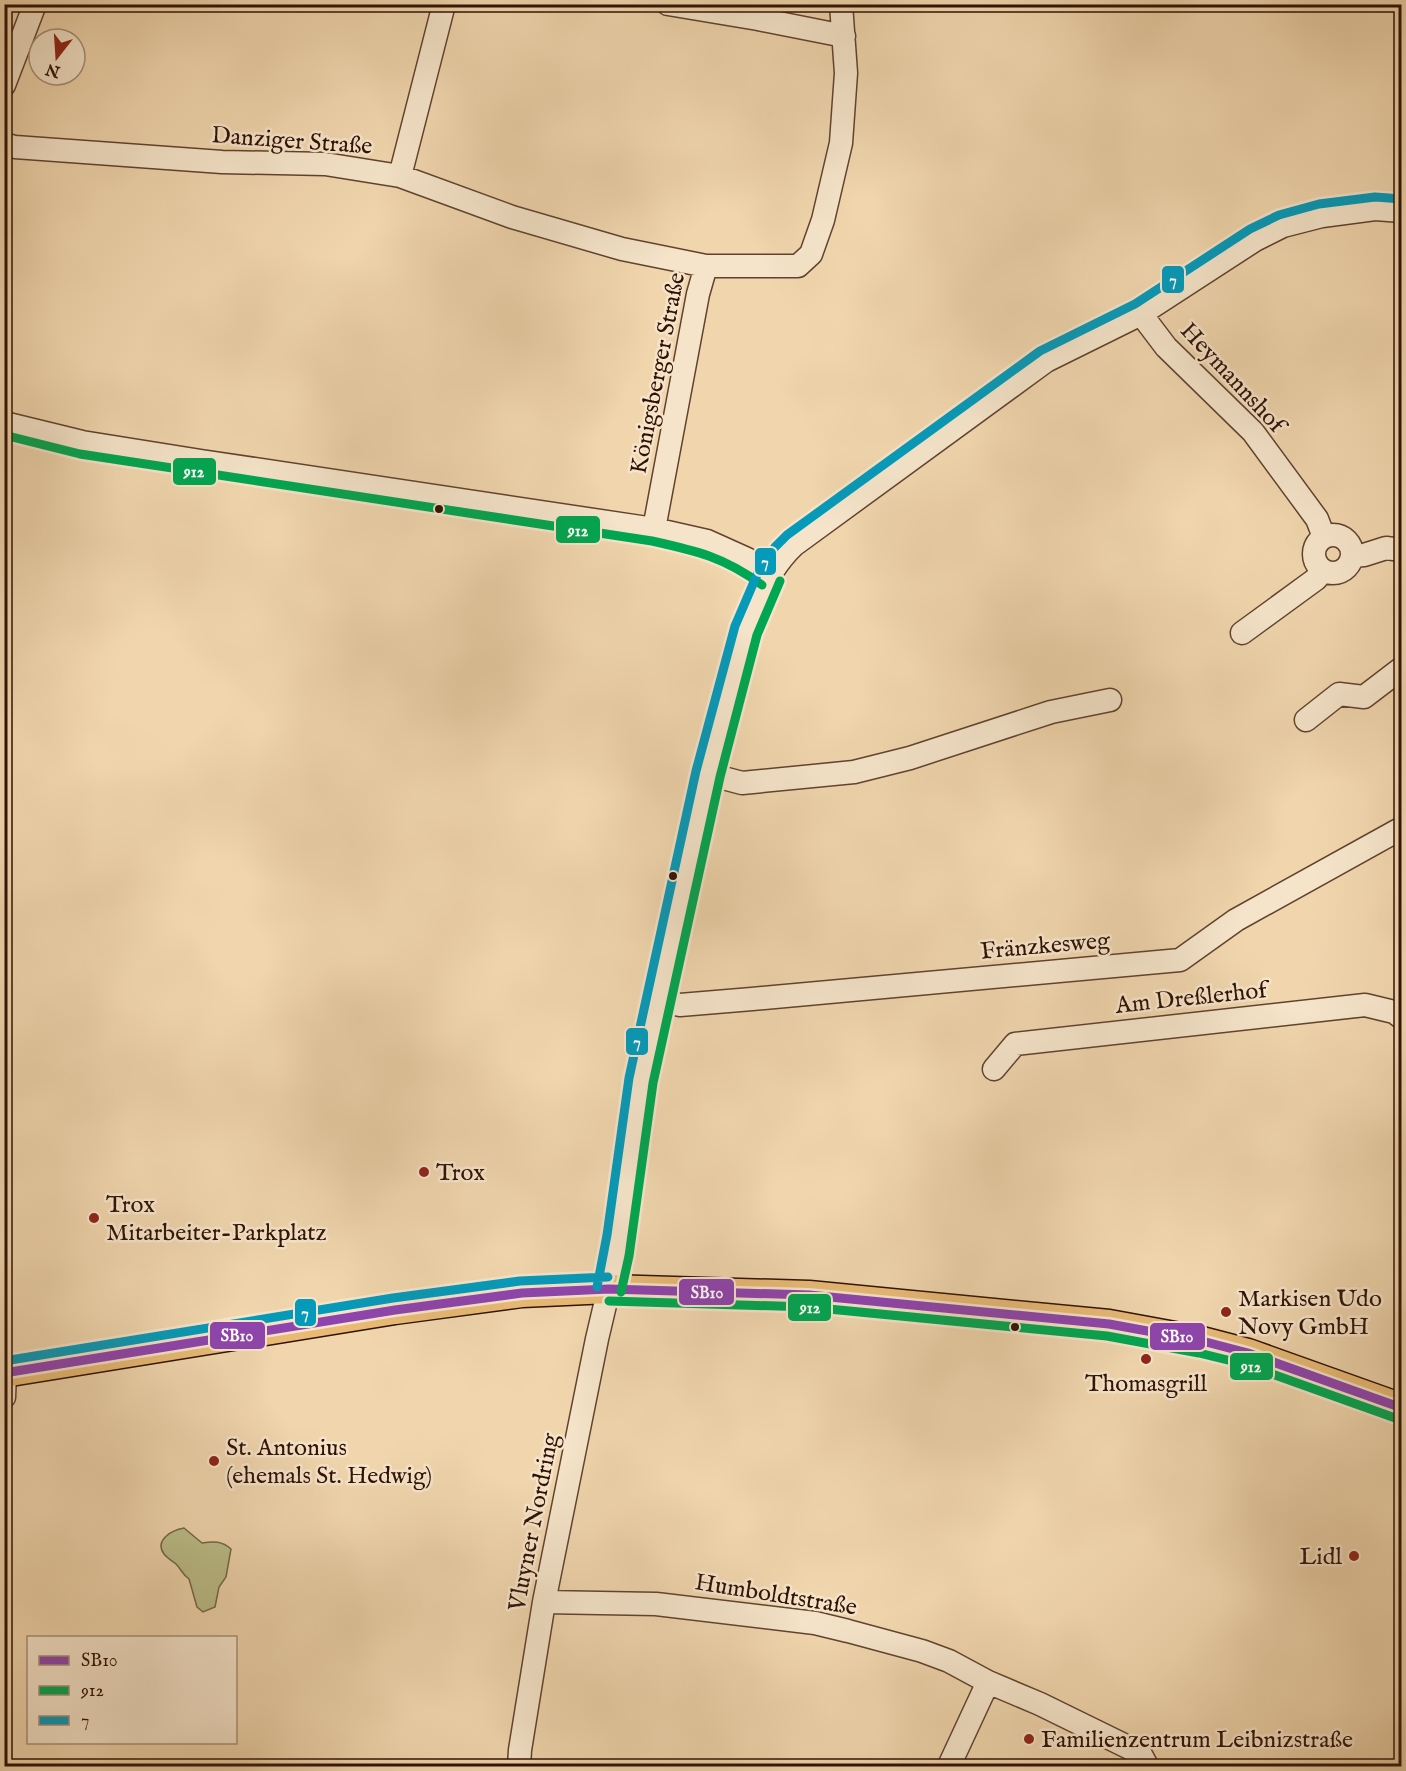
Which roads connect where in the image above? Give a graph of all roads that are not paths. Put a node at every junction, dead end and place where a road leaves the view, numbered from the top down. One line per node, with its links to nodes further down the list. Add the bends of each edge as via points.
1 (35, 4): 6 (street)
2 (444, 4): 8 (street)
3 (668, 4): 5 (street)
4 (841, 4): 5 (street, Königsberger Straße)
5 (844, 36): 10 (street, Königsberger Straße, via 846,73 841,144 811,254 798,266)
6 (4, 85)
7 (4, 144): 8 (street, Danziger Straße, via 222,162 325,164)
8 (400, 176): 10 (street, Danziger Straße, via 523,220 622,249)
9 (1401, 211): 11 (street, Vluyner Nordring, via 1375,209 1283,226)
10 (706, 266): 13 (street, Königsberger Straße)
11 (1142, 314): 14 (street, Heymannshof, via 1166,347 1252,432 1317,519); 18 (street, Vluyner Nordring, via 1046,362 794,545)
12 (4, 423): 13 (street, via 82,442)
13 (654, 529): 18 (street, via 707,541 747,559)
14 (1324, 537): 16 (street, via 1344,538); 17 (street, via 1317,542 1313,558)
15 (1401, 550): 16 (street, via 1386,548)
16 (1353, 556): 17 (street, via 1345,570)
17 (1323, 571): 19 (street)
18 (769, 576): 23 (street, Vluyner Nordring, via 746,631)
19 (1242, 633)
20 (1401, 668): 22 (street, via 1364,697 1339,694)
21 (1110, 700): 23 (street, via 1051,712 854,772 742,783)
22 (1306, 720)
23 (708, 774): 25 (street, Vluyner Nordring)
24 (1401, 828): 25 (street, Fränzkesweg, via 1236,920 1180,960 680,1005)
25 (658, 1001): 28 (street, Vluyner Nordring, via 636,1107)
26 (1401, 1018): 27 (street, Am Dreßlerhof, via 1394,1012 1365,1005 1015,1044)
27 (994, 1069)
28 (609, 1289): 29 (main road, via 522,1293 406,1308); 30 (main road, via 809,1295 1109,1324 1248,1353); 31 (street, Vluyner Nordring)
29 (5, 1381)
30 (1401, 1408)
31 (544, 1602): 32 (street, Humboldtstraße, via 657,1604 815,1623 922,1651); 33 (street, Vluyner Nordring)
32 (988, 1682): 34 (street); 35 (street, Humboldtstraße, via 1140,1753)
33 (519, 1767)
34 (949, 1767)
35 (1147, 1767)

